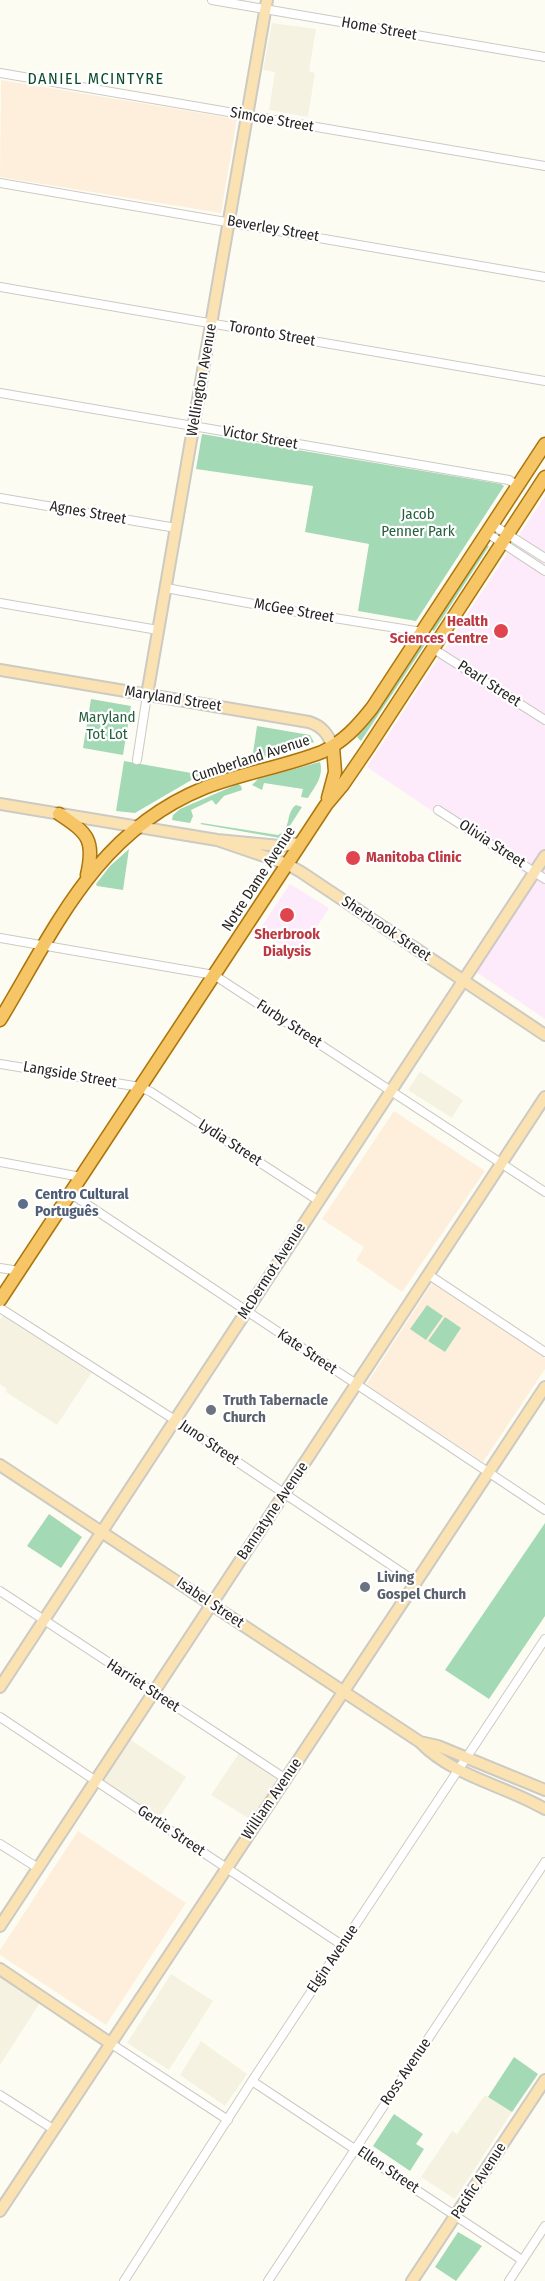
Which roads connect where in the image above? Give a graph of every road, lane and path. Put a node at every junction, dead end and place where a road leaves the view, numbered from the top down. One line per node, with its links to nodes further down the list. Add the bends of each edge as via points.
1 (212, 0): 2 (street, Home Street)
2 (267, 5): 3 (street, Home Street); 5 (street, Wellington Avenue)
3 (545, 57)
4 (0, 73): 5 (street, Simcoe Street)
5 (248, 116): 6 (street, Simcoe Street); 8 (street, Wellington Avenue)
6 (545, 166)
7 (0, 183): 8 (street, Beverley Street)
8 (230, 222): 9 (street, Beverley Street); 11 (street, Wellington Avenue)
9 (545, 277)
10 (0, 287): 11 (street, Toronto Street)
11 (212, 324): 12 (street, Toronto Street); 14 (street, Wellington Avenue)
12 (545, 381)
13 (0, 393): 14 (street, Victor Street)
14 (194, 426): 17 (street, Victor Street, via 509,480); 19 (street, Wellington Avenue)
15 (545, 444): 17 (main road)
16 (545, 477): 21 (main road, Notre Dame Avenue)
17 (519, 486): 20 (main road)
18 (0, 498): 19 (street, Agnes Street)
19 (176, 528): 24 (street, Wellington Avenue)
20 (490, 529): 21 (street); 27 (main road)
21 (504, 538): 22 (street); 23 (street); 28 (main road, Notre Dame Avenue)
22 (545, 558)
23 (545, 571)
24 (166, 588): 26 (street, Wellington Avenue); 27 (street, McGee Street)
25 (0, 603): 26 (street)
26 (158, 630): 30 (street, Wellington Avenue)
27 (422, 632): 32 (main road, via 365,718)
28 (432, 648): 31 (street, Pearl Street); 35 (main road, Notre Dame Avenue)
29 (0, 670): 30 (street, Maryland Street)
30 (147, 695): 32 (street, Maryland Street, via 309,722 321,727); 33 (street, Wellington Avenue)
31 (545, 720)
32 (333, 747): 35 (main road, via 335,772); 38 (main road, Cumberland Avenue, via 204,788)
33 (137, 760)
34 (0, 804): 37 (street, Sherbrook Street)
35 (326, 805): 40 (main road, Notre Dame Avenue)
36 (438, 810): 43 (street, Olivia Street)
37 (59, 814): 38 (street, Sherbrook Street); 44 (main road, via 79,827 90,843)
38 (138, 827): 39 (street, Sherbrook Street); 44 (main road, Cumberland Avenue)
39 (217, 840): 40 (street, Sherbrook Street, via 279,846); 42 (street, Sherbrook Street)
40 (301, 843): 42 (main road, Notre Dame Avenue)
41 (545, 856): 43 (street, McDermot Avenue)
42 (288, 864): 48 (main road, Notre Dame Avenue); 49 (street, Sherbrook Street)
43 (534, 872): 45 (street, Olivia Street); 49 (street, McDermot Avenue)
44 (86, 879): 47 (main road, Cumberland Avenue)
45 (545, 879)
46 (0, 938): 47 (street, Furby Street)
47 (45, 944): 48 (street, Furby Street); 50 (main road, Cumberland Avenue)
48 (214, 975): 53 (main road, Notre Dame Avenue); 54 (street, Furby Street)
49 (464, 982): 51 (street, Sherbrook Street); 54 (street, McDermot Avenue)
50 (2, 1014)
51 (545, 1035)
52 (0, 1064): 53 (street, Langside Street)
53 (140, 1087): 58 (main road, Notre Dame Avenue); 61 (street, Lydia Street)
54 (391, 1091): 57 (street, Furby Street); 61 (street, McDermot Avenue)
55 (545, 1097): 57 (street, Bannatyne Avenue)
56 (0, 1162): 58 (street)
57 (502, 1163): 59 (street, Furby Street); 64 (street, Bannatyne Avenue)
58 (81, 1177): 60 (main road, Notre Dame Avenue)
59 (545, 1192)
60 (70, 1193): 63 (main road, Notre Dame Avenue); 67 (street, Kate Street)
61 (319, 1201): 67 (street, McDermot Avenue)
62 (0, 1268): 63 (street)
63 (19, 1271): 65 (main road, Notre Dame Avenue)
64 (429, 1275): 68 (street); 69 (street, Bannatyne Avenue)
65 (0, 1300)
66 (0, 1308): 71 (street, Juno Street)
67 (246, 1311): 69 (street, Kate Street); 71 (street, McDermot Avenue)
68 (545, 1352)
69 (356, 1385): 73 (street, Kate Street); 74 (street, Bannatyne Avenue)
70 (545, 1387): 73 (street, William Avenue)
71 (175, 1420): 74 (street, Juno Street); 76 (street, McDermot Avenue)
72 (0, 1465): 76 (street, Isabel Street)
73 (488, 1472): 75 (street, Kate Street); 77 (street, William Avenue)
74 (284, 1493): 77 (street, Juno Street); 79 (street, Bannatyne Avenue)
75 (545, 1510)
76 (102, 1532): 79 (street, Isabel Street); 80 (street, McDermot Avenue)
77 (416, 1582): 83 (street, William Avenue)
78 (0, 1591): 80 (street, Harriet Street)
79 (211, 1604): 83 (street, Isabel Street); 84 (street, Bannatyne Avenue)
80 (44, 1620): 82 (street, McDermot Avenue); 84 (street, Harriet Street)
81 (545, 1639): 87 (street, Elgin Avenue)
82 (0, 1687)
83 (342, 1692): 86 (street, Isabel Street); 89 (street, William Avenue)
84 (153, 1693): 89 (street, Harriet Street); 90 (street, Bannatyne Avenue)
85 (0, 1717): 90 (street, Gertie Street)
86 (420, 1742): 87 (street, Isabel Street); 88 (street, Isabel Street, via 432,1755)
87 (468, 1758): 88 (street, Elgin Avenue); 91 (street, Isabel Street)
88 (458, 1771): 92 (street, Isabel Street); 98 (street, Elgin Avenue)
89 (286, 1779): 95 (street, William Avenue)
90 (97, 1781): 95 (street, Gertie Street); 96 (street, Bannatyne Avenue)
91 (545, 1790)
92 (545, 1809)
93 (0, 1844): 96 (street)
94 (545, 1863): 106 (street, Ross Avenue)
95 (226, 1867): 98 (street, Gertie Street); 100 (street, William Avenue)
96 (38, 1868): 97 (street, Bannatyne Avenue)
97 (0, 1926)
98 (342, 1945): 102 (street, Elgin Avenue)
99 (0, 1970): 100 (street)
100 (110, 2043): 104 (street); 105 (street, William Avenue)
101 (545, 2080): 108 (street, Pacific Avenue)
102 (252, 2081): 104 (street, Elgin Avenue); 106 (street, Ellen Street)
103 (0, 2095): 105 (street)
104 (228, 2120): 111 (street, Elgin Avenue)
105 (53, 2129): 107 (street, William Avenue)
106 (355, 2149): 108 (street, Ellen Street); 112 (street, Ross Avenue)
107 (0, 2211)
108 (456, 2216): 110 (street, Ellen Street); 113 (street, Pacific Avenue)
109 (545, 2226): 110 (street)
110 (522, 2260): 114 (street)
111 (124, 2281)
112 (268, 2281)
113 (412, 2281)
114 (509, 2281)

